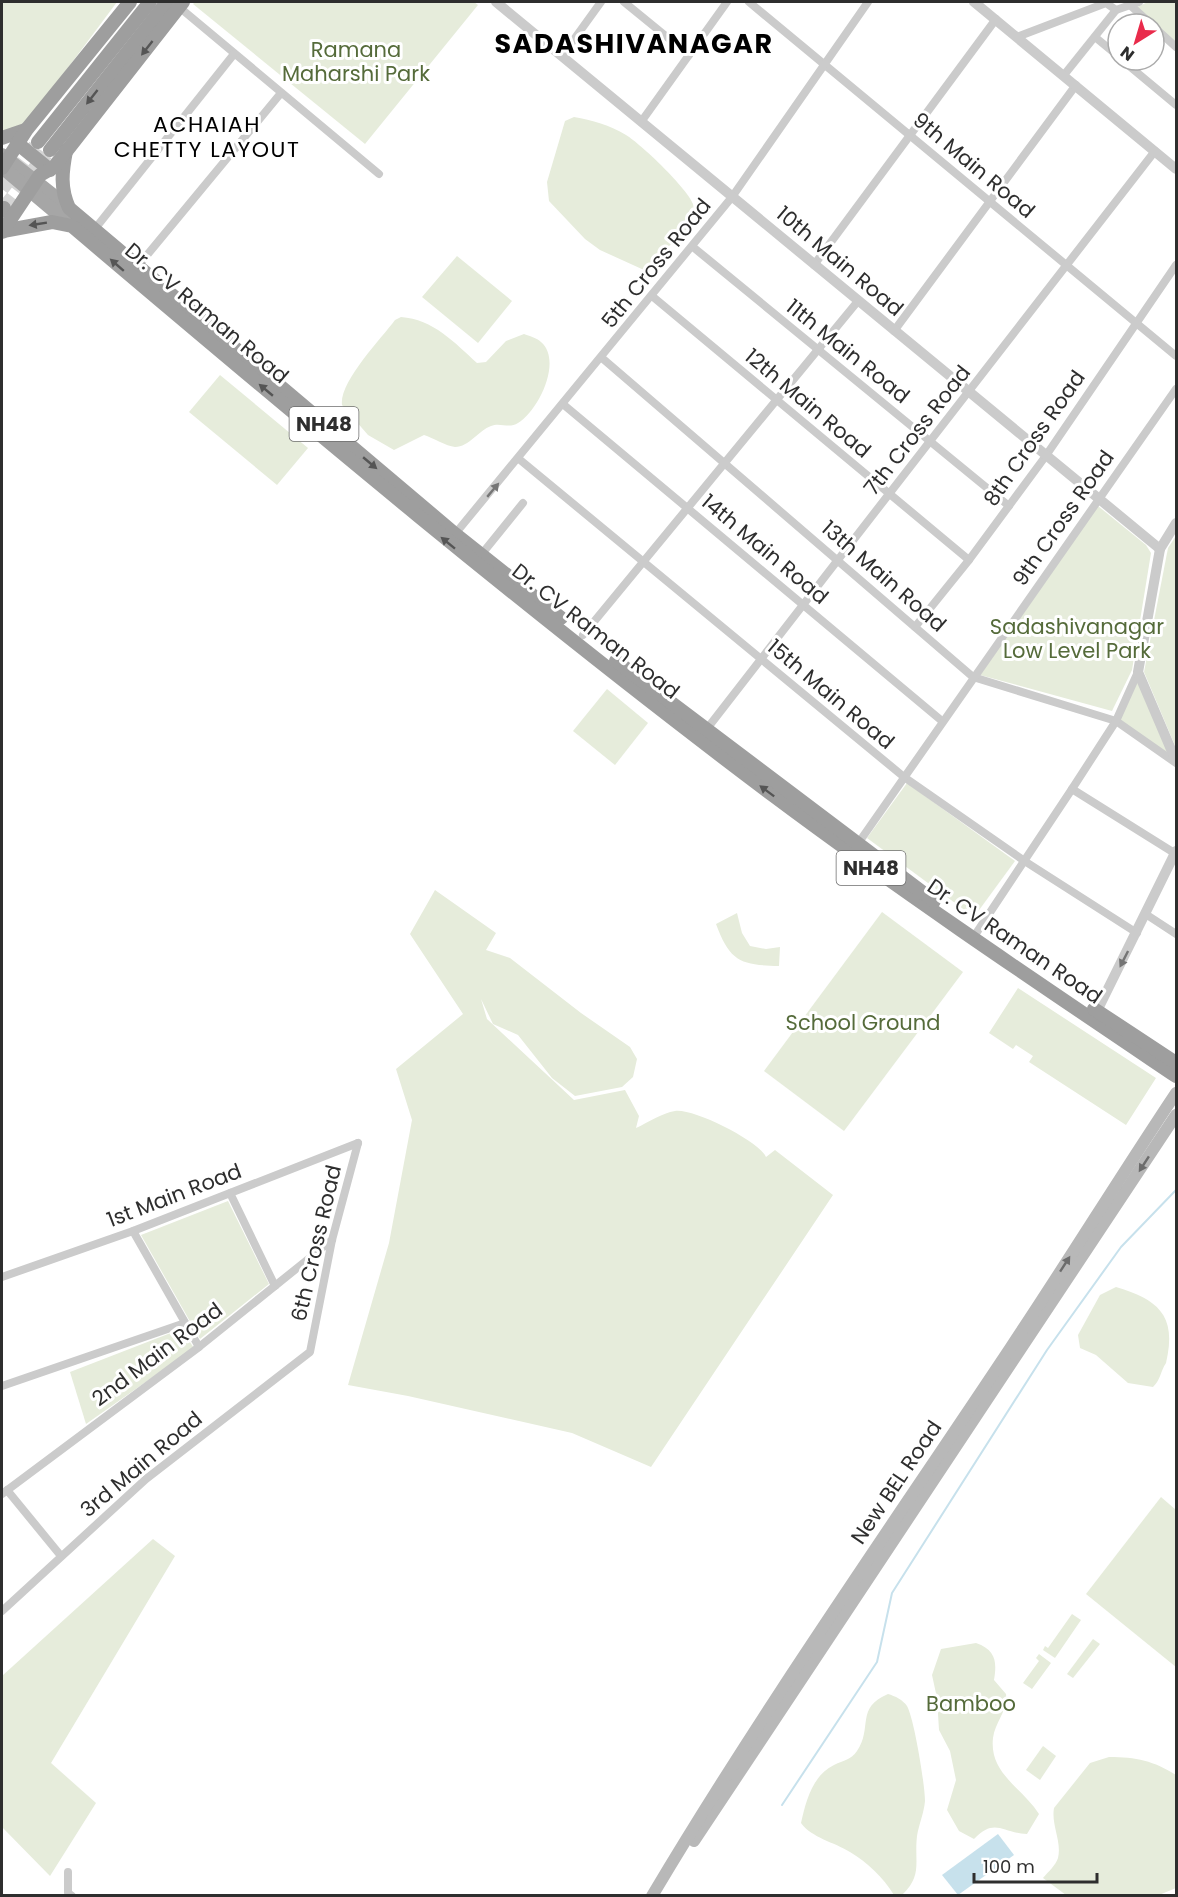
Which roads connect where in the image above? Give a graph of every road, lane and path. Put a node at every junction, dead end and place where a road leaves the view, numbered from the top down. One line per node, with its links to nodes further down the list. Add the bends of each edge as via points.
1 (130, 2): 27 (highway)
2 (150, 2): 10 (highway, one-way to 2, via 44,146)
3 (496, 2): 19 (street, 10th Main Road)
4 (601, 2): 19 (street)
5 (624, 2): 18 (street)
6 (727, 2): 18 (street)
7 (749, 2): 20 (street, 9th Main Road)
8 (868, 2): 20 (street, 5th Cross Road)
9 (974, 2): 13 (street)
10 (176, 3): 17 (street); 31 (highway, one-way to 31)
11 (1134, 3): 12 (street)
12 (1116, 10): 14 (street, via 1106,3); 15 (street)
13 (996, 20): 14 (street); 28 (street)
14 (1017, 37): 22 (street)
15 (1095, 37): 16 (street); 22 (street)
16 (1106, 46)
17 (234, 54): 24 (street); 42 (street)
18 (689, 55): 26 (street)
19 (562, 56): 26 (street, 10th Main Road)
20 (824, 64): 28 (street, 9th Main Road); 38 (street, 5th Cross Road)
21 (1136, 72): 25 (street)
22 (1064, 75): 23 (street)
23 (1076, 85): 32 (street); 39 (street)
24 (280, 93): 36 (street); 47 (street)
25 (1176, 105)
26 (641, 122): 38 (street, 10th Main Road)
27 (27, 129): 29 (highway); 30 (highway)
28 (910, 135): 39 (street, 9th Main Road); 45 (street)
29 (2, 138)
30 (17, 143): 33 (highway); 35 (highway)
31 (66, 151): 35 (highway); 40 (highway, via 62,194)
32 (1155, 151): 34 (street); 48 (street, 7th Cross Road)
33 (3, 163): 37 (main road)
34 (1176, 169)
35 (50, 170): 37 (highway)
36 (379, 174)
37 (31, 184): 40 (main road, Dr. CV Raman Road / NH48); 41 (main road, Dr. CV Raman Road); 43 (highway)
38 (732, 197): 44 (street, 5th Cross Road); 45 (street, 10th Main Road)
39 (990, 201): 48 (street, 9th Main Road); 52 (street)
40 (69, 208): 42 (highway, Dr. CV Raman Road / NH48)
41 (72, 226): 43 (highway, one-way to 43, via 52,222); 98 (highway, Dr. CV Raman Road / NH48, one-way to 41, via 937,914 732,764 423,522)
42 (94, 230): 47 (highway, Dr. CV Raman Road / NH48)
43 (2, 232)
44 (693, 247): 49 (street, 5th Cross Road); 53 (street, 11th Main Road)
45 (814, 265): 50 (street, 10th Main Road)
46 (1176, 265): 51 (street, 8th Cross Road)
47 (138, 266): 70 (highway, Dr. CV Raman Road / NH48, one-way to 70)
48 (1068, 266): 51 (street, 9th Main Road); 57 (street, 7th Cross Road)
49 (652, 296): 55 (street, 5th Cross Road); 58 (street, 12th Main Road)
50 (858, 301): 52 (street, 10th Main Road); 53 (street)
51 (1135, 322): 54 (street, 9th Main Road); 61 (street, 8th Cross Road)
52 (894, 331): 57 (street, 10th Main Road)
53 (818, 349): 58 (street); 60 (street, 11th Main Road)
54 (1176, 356)
55 (602, 358): 59 (street, 5th Cross Road); 63 (street, 13th Main Road)
56 (1176, 389): 65 (street, 9th Cross Road)
57 (969, 393): 60 (street, 7th Cross Road); 61 (street, 10th Main Road)
58 (776, 399): 63 (street); 64 (street, 12th Main Road)
59 (564, 405): 62 (street, 5th Cross Road); 68 (street, 14th Main Road)
60 (931, 442): 64 (street, 7th Cross Road); 67 (street, 11th Main Road)
61 (1045, 457): 65 (street, 10th Main Road); 67 (street, 8th Cross Road)
62 (519, 459): 70 (street, 5th Cross Road, one-way to 62); 74 (street, 15th Main Road)
63 (723, 462): 68 (street); 75 (street, 13th Main Road)
64 (890, 494): 73 (street, 12th Main Road); 75 (street, 7th Cross Road)
65 (1098, 500): 71 (street, 10th Main Road); 81 (street, 9th Cross Road)
66 (523, 503): 72 (street)
67 (1009, 506): 73 (street, 8th Cross Road)
68 (686, 507): 74 (street); 76 (street, 14th Main Road)
69 (1176, 523): 71 (street)
70 (455, 534): 72 (highway, Dr. CV Raman Road / NH48)
71 (1160, 549): 80 (street)
72 (481, 555): 78 (highway, Dr. CV Raman Road / NH48)
73 (969, 560): 77 (street, 8th Cross Road)
74 (642, 561): 78 (street); 79 (street, 15th Main Road)
75 (838, 561): 76 (street, 7th Cross Road); 77 (street, 13th Main Road)
76 (803, 605): 79 (street, 7th Cross Road); 82 (street, 14th Main Road)
77 (915, 627): 81 (street, 13th Main Road)
78 (583, 635): 84 (highway, Dr. CV Raman Road / NH48)
79 (761, 659): 84 (street, 7th Cross Road); 86 (street, 15th Main Road)
80 (1138, 672): 83 (street); 85 (street)
81 (973, 677): 82 (street, 9th Cross Road); 83 (street, 13th Main Road)
82 (942, 721): 86 (street, 9th Cross Road)
83 (1116, 721): 85 (street, 13th Main Road); 87 (street)
84 (706, 730): 88 (highway, Dr. CV Raman Road / NH48)
85 (1176, 762)
86 (904, 777): 88 (street, 9th Cross Road); 90 (street, 15th Main Road)
87 (1072, 789): 89 (street); 90 (street)
88 (857, 845): 93 (highway, Dr. CV Raman Road / NH48)
89 (1176, 853): 91 (street)
90 (1026, 862): 93 (street); 94 (street, 15th Main Road)
91 (1173, 869): 92 (street)
92 (1147, 915): 94 (street); 95 (street)
93 (977, 932): 96 (highway, Dr. CV Raman Road / NH48)
94 (1137, 933): 96 (street, one-way to 96)
95 (1176, 934)
96 (1099, 1007): 97 (highway, Dr. CV Raman Road / NH48)
97 (1176, 1063)
98 (1176, 1076)
99 (1176, 1093): 116 (main road, New BEL Road, one-way to 99, via 696,1822)
100 (1176, 1115): 117 (main road, New BEL Road, one-way to 117)
101 (358, 1143): 102 (street, 1st Main Road); 104 (street, 6th Cross Road)
102 (230, 1193): 103 (street, 1st Main Road); 106 (street)
103 (133, 1231): 105 (street, 1st Main Road); 107 (street)
104 (332, 1240): 106 (street, 2nd Main Road); 109 (street, 6th Cross Road)
105 (2, 1277)
106 (275, 1286): 108 (street, 2nd Main Road)
107 (185, 1323): 108 (street); 110 (street)
108 (199, 1347): 111 (street, 2nd Main Road)
109 (310, 1352): 112 (street, 3rd Main Road, via 146,1479)
110 (2, 1386)
111 (3, 1493): 112 (street)
112 (61, 1556): 113 (street, 3rd Main Road)
113 (2, 1611)
114 (69, 1872): 115 (street, via 68,1893)
115 (72, 1896)
116 (652, 1896)
117 (660, 1896)

